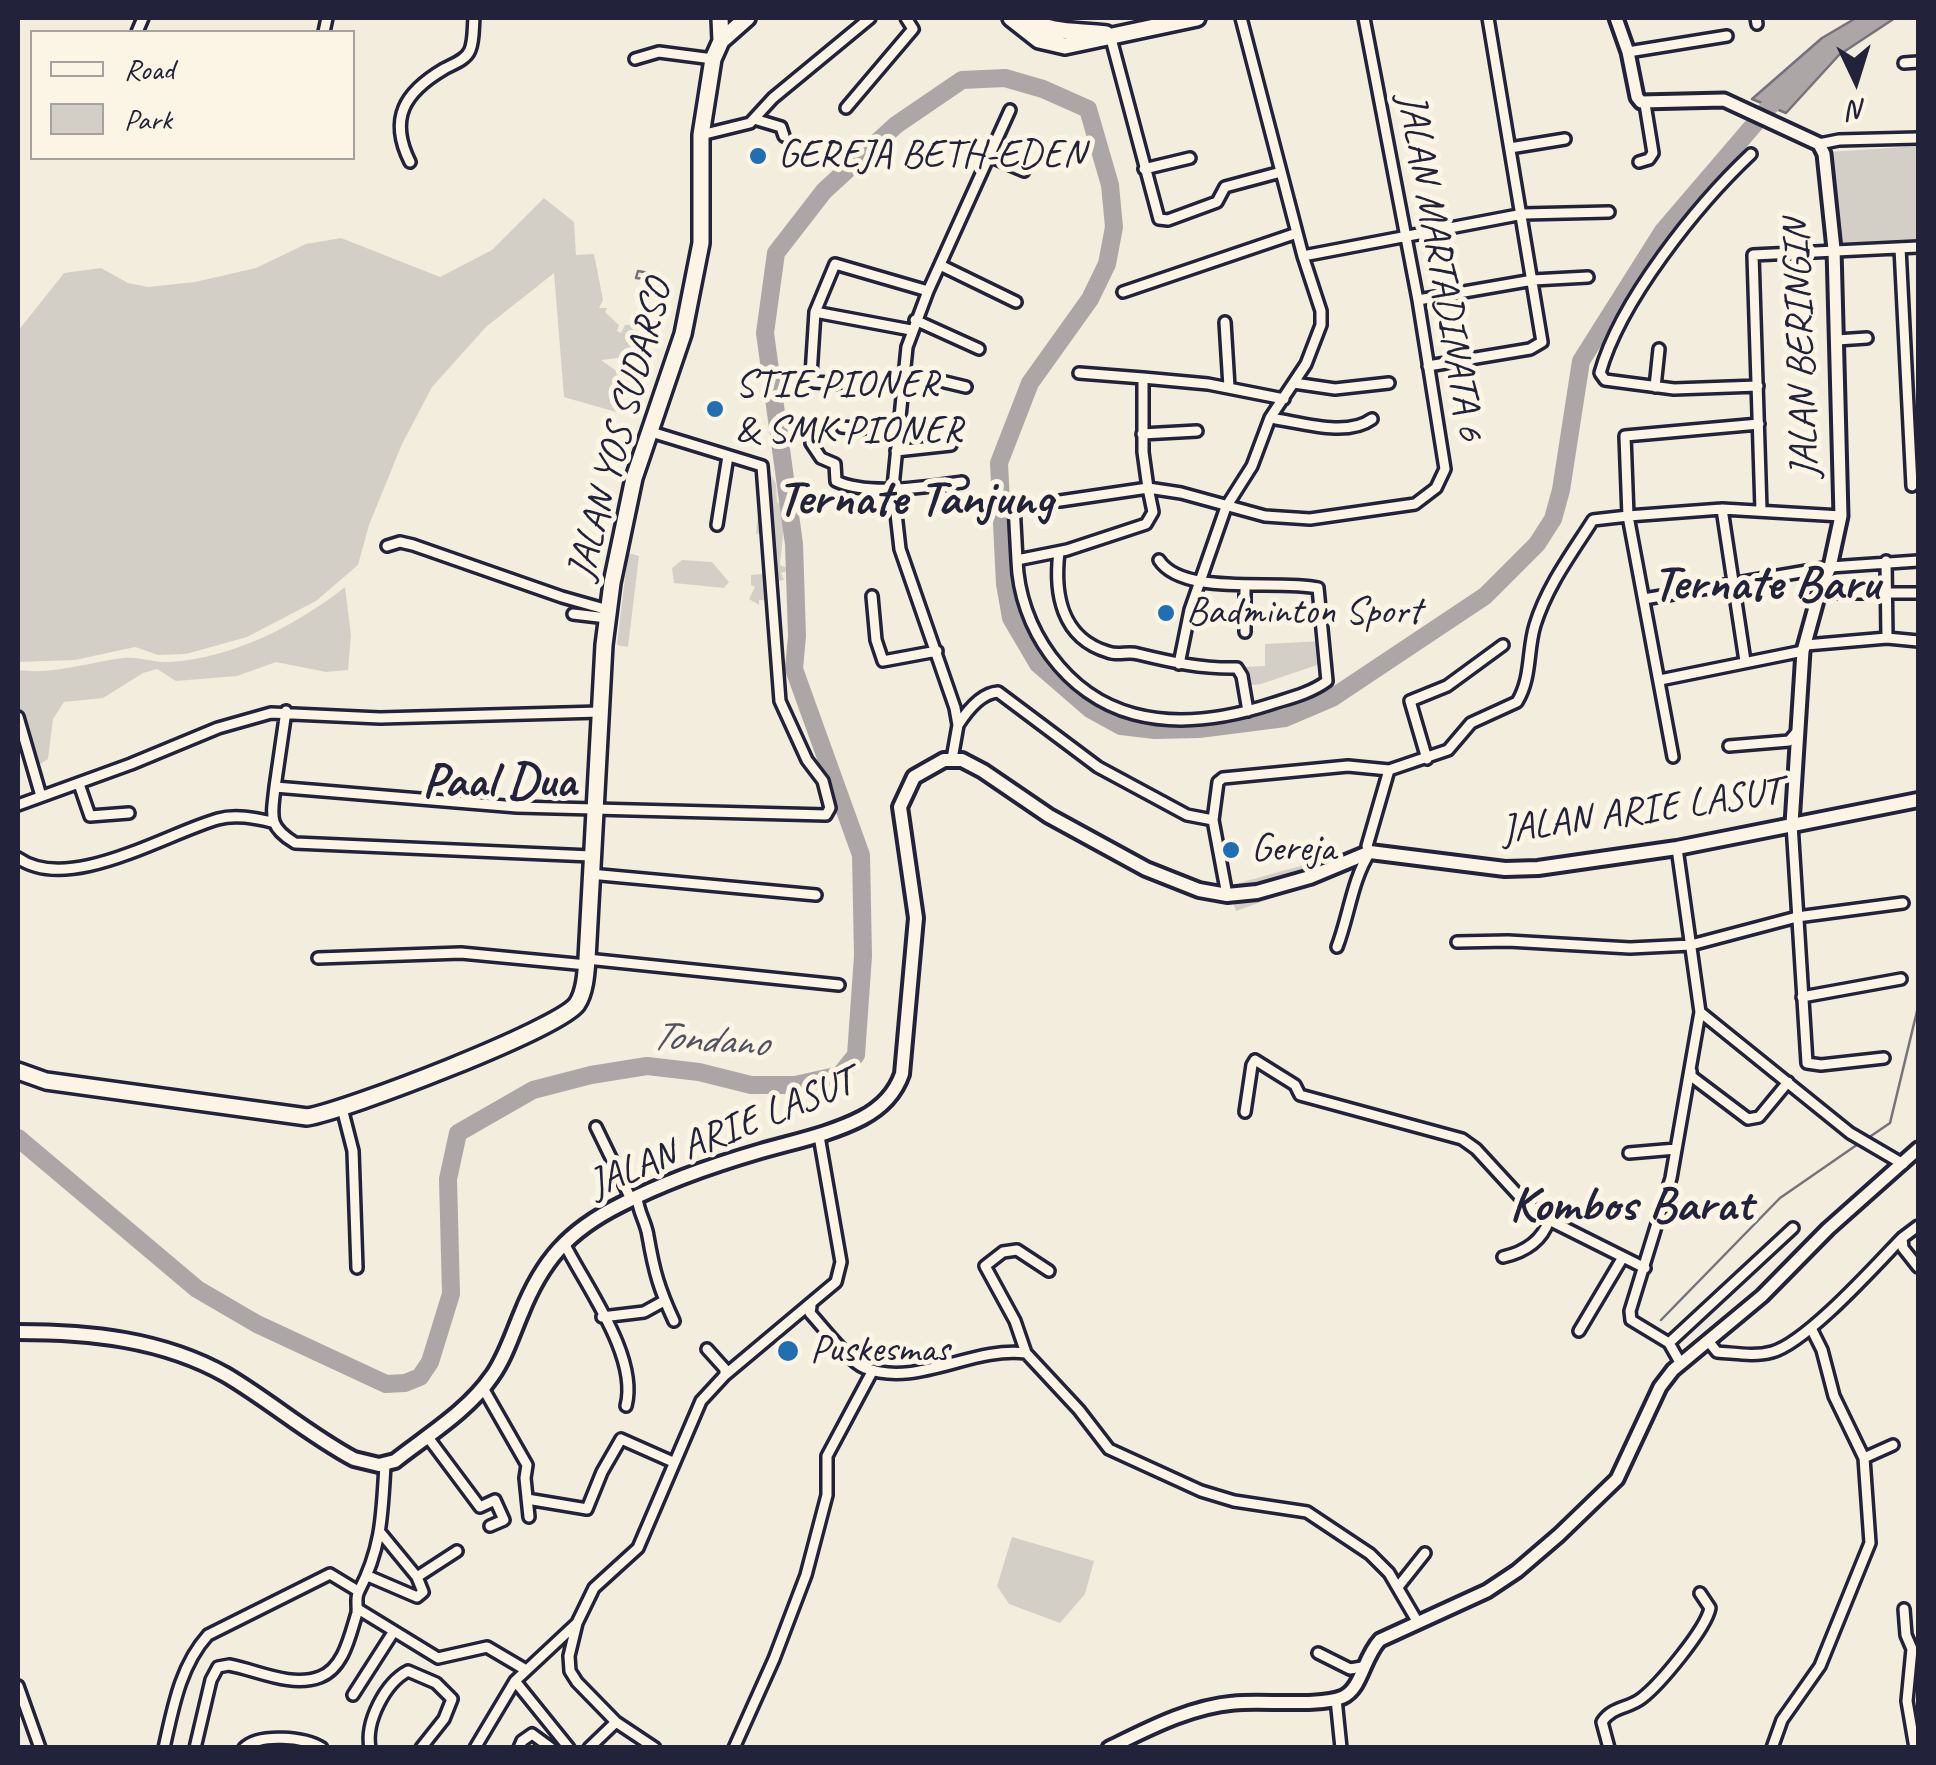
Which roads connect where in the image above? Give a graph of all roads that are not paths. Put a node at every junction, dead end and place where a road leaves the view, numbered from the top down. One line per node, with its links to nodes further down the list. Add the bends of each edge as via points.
1 (474, 18): 34 (street, via 465,56 424,81 405,104 399,130)
2 (720, 18): 15 (highway)
3 (748, 18): 15 (highway, JALAN YOS SUDARSO)
4 (870, 18): 24 (street)
5 (1011, 18): 13 (highway, via 1056,46)
6 (1027, 18): 13 (highway, via 1063,31)
7 (1197, 18): 13 (highway)
8 (1240, 18): 38 (street)
9 (1364, 18): 42 (street, JALAN MARTADINATA 6)
10 (1488, 18): 30 (street)
11 (1616, 18): 16 (street)
12 (911, 19): 22 (street, via 911,32)
13 (1110, 35): 36 (street)
14 (1727, 36): 16 (street)
15 (721, 42): 18 (highway, JALAN YOS SUDARSO)
16 (1628, 52): 21 (street, via 1637,97)
17 (635, 58): 18 (street, via 659,52)
18 (713, 60): 25 (highway, JALAN YOS SUDARSO)
19 (1918, 62): 20 (street)
20 (1904, 63)
21 (1646, 104): 29 (street, via 1724,100); 35 (street, via 1652,153)
22 (846, 108)
23 (1010, 110): 32 (street)
24 (754, 120): 25 (street); 26 (street, via 781,127)
25 (701, 135): 77 (highway, JALAN YOS SUDARSO, via 701,243 680,345)
26 (784, 136)
27 (1566, 138): 30 (street)
28 (1918, 138): 29 (street)
29 (1819, 144): 45 (street, JALAN BERINGIN)
30 (1510, 148): 40 (street)
31 (1752, 154): 70 (street, via 1652,273 1604,359 1603,379)
32 (991, 157): 37 (street); 47 (street)
33 (1190, 158): 36 (street)
34 (410, 162)
35 (1639, 162)
36 (1144, 169): 38 (street, via 1156,216 1165,221 1217,202 1225,187)
37 (1024, 171)
38 (1281, 172): 41 (street)
39 (1609, 212): 40 (street)
40 (1522, 214): 42 (street); 49 (street)
41 (1297, 232): 46 (street); 51 (street)
42 (1405, 235): 46 (street); 52 (street, JALAN MARTADINATA 6)
43 (1918, 247): 44 (street)
44 (1900, 248): 45 (street); 86 (street)
45 (1834, 250): 58 (street, JALAN BERINGIN); 67 (street, via 1752,256)
46 (1303, 256): 65 (street, via 1321,325)
47 (940, 264): 50 (street); 53 (street)
48 (1588, 277): 49 (street)
49 (1533, 280): 52 (street); 61 (street, via 1541,344)
50 (928, 290): 54 (street, via 838,264); 56 (street)
51 (1123, 292)
52 (1418, 300): 61 (street, JALAN MARTADINATA 6)
53 (1016, 302)
54 (815, 312): 56 (street); 71 (street, via 814,382)
55 (1225, 322): 69 (street)
56 (913, 325): 59 (street); 62 (street)
57 (1868, 338): 58 (street)
58 (1838, 340): 95 (street, JALAN BERINGIN)
59 (979, 349)
60 (1659, 349): 70 (street)
61 (1428, 366): 91 (street, JALAN MARTADINATA 6, via 1445,469 1436,488 1415,504 1310,519)
62 (903, 372): 68 (street); 71 (street)
63 (1079, 373): 64 (street)
64 (1142, 378): 69 (street); 80 (street)
65 (1294, 383): 66 (street, via 1334,389); 72 (street)
66 (1390, 383)
67 (1758, 386): 70 (street); 75 (street)
68 (966, 387)
69 (1229, 387): 72 (street)
70 (1655, 387)
71 (901, 388): 79 (street)
72 (1284, 399): 73 (street)
73 (1270, 418): 74 (street, via 1340,428); 91 (street, via 1252,466)
74 (1372, 420)
75 (1759, 424): 93 (street); 94 (street, via 1625,436)
76 (842, 427): 79 (street)
77 (648, 431): 84 (street); 113 (highway, JALAN YOS SUDARSO)
78 (1197, 431): 80 (street)
79 (898, 432): 83 (street)
80 (1142, 434): 88 (street)
81 (811, 443): 87 (street, via 835,464 838,483)
82 (951, 446): 83 (street)
83 (896, 451): 87 (street)
84 (728, 456): 96 (street); 139 (street, via 763,468 780,696 823,781 830,812)
85 (962, 482): 87 (street)
86 (1912, 486)
87 (893, 487): 119 (street, via 900,549)
88 (1148, 488): 89 (street, JALAN MARTADINATA 6); 91 (street, JALAN MARTADINATA 6); 98 (street, via 1154,512 1146,524)
89 (1060, 501)
90 (1014, 505): 99 (street)
91 (1226, 507): 104 (street)
92 (1722, 509): 93 (street); 94 (street); 105 (street)
93 (1761, 510): 95 (street)
94 (1628, 516): 111 (street); 131 (street, via 1593,520 1558,570 1534,626 1518,702 1480,717 1448,750)
95 (1841, 516): 103 (street, JALAN BERINGIN)
96 (717, 526)
97 (387, 546): 113 (street, via 412,544)
98 (1059, 552): 99 (street); 121 (street, via 1057,596 1082,638 1111,654)
99 (1016, 560): 124 (street, via 1026,617 1058,666 1093,694 1134,714 1168,719)
100 (1158, 560): 104 (street, via 1168,571)
101 (1918, 561): 102 (street)
102 (1886, 562): 103 (street); 108 (street)
103 (1830, 567): 105 (street); 107 (street, JALAN BERINGIN)
104 (1201, 582): 106 (street); 121 (street)
105 (1732, 584): 111 (street); 120 (street)
106 (1245, 586): 114 (street); 124 (street, via 1318,588 1328,678 1306,693)
107 (1819, 593): 108 (street); 118 (street, JALAN BERINGIN)
108 (1886, 593): 109 (street); 115 (street)
109 (1918, 593)
110 (872, 596): 119 (street, via 883,661)
111 (1644, 599): 122 (street)
112 (573, 614): 113 (street)
113 (608, 614): 125 (highway, JALAN YOS SUDARSO)
114 (1245, 632)
115 (1886, 638): 116 (street); 118 (street)
116 (1918, 641)
117 (1503, 644): 131 (street, via 1446,686 1410,701)
118 (1804, 648): 120 (street); 128 (street, JALAN BERINGIN)
119 (937, 651): 127 (street)
120 (1745, 661): 122 (street)
121 (1179, 664): 124 (street, via 1239,669)
122 (1660, 680): 130 (street)
123 (286, 711): 125 (street, via 380,718); 134 (street, via 234,722); 135 (street)
124 (1248, 711)
125 (600, 712): 139 (highway, JALAN YOS SUDARSO)
126 (18, 717): 136 (street)
127 (958, 725): 132 (street); 141 (street, via 994,691 1098,766 1187,815)
128 (1796, 733): 129 (street, via 1789,741); 143 (street, JALAN BERINGIN)
129 (1729, 746)
130 (1673, 757)
131 (1427, 758): 133 (street)
132 (952, 760): 150 (main road, JALAN ARIE LASUT, via 984,772 1146,869); 169 (main road, JALAN ARIE LASUT, via 914,777 900,807 916,918 900,1080 865,1116)
133 (1389, 770): 141 (street, via 1348,766 1229,776 1218,782); 145 (street)
134 (79, 784): 136 (street); 140 (street, via 90,816)
135 (274, 787): 139 (street); 142 (street)
136 (41, 796): 138 (street)
137 (1916, 800): 143 (main road, JALAN ARIE LASUT)
138 (18, 805)
139 (594, 808): 146 (highway, JALAN YOS SUDARSO)
140 (129, 813)
141 (1213, 820): 150 (street)
142 (272, 822): 146 (street, via 285,837 306,845); 147 (street, via 218,819 78,866 30,866)
143 (1792, 824): 144 (main road, JALAN ARIE LASUT); 152 (street)
144 (1677, 848): 145 (main road, JALAN ARIE LASUT, via 1505,869); 154 (street)
145 (1370, 852): 150 (main road, JALAN ARIE LASUT, via 1310,877); 155 (street)
146 (591, 856): 148 (highway, JALAN YOS SUDARSO)
147 (18, 858)
148 (590, 874): 149 (street); 157 (highway, JALAN YOS SUDARSO)
149 (816, 895)
150 (1227, 896)
151 (1904, 903): 152 (street)
152 (1796, 917): 154 (street); 160 (street)
153 (1457, 942): 154 (street)
154 (1691, 945): 161 (street)
155 (1337, 947)
156 (318, 958): 157 (street, via 461,954)
157 (587, 962): 159 (street); 166 (highway, JALAN YOS SUDARSO, via 576,1005 552,1023)
158 (1901, 979): 160 (street)
159 (839, 985)
160 (1802, 997): 162 (street, via 1809,1064)
161 (1700, 1012): 163 (street); 165 (street)
162 (1884, 1058)
163 (1690, 1064): 165 (street, via 1692,1076 1748,1119 1759,1117); 170 (street)
164 (18, 1071): 166 (highway, JALAN YOS SUDARSO, via 46,1082 283,1116)
165 (1788, 1082): 173 (street, via 1868,1146)
166 (342, 1108): 183 (street, via 353,1150)
167 (1245, 1112): 175 (street, via 1255,1060 1300,1094 1462,1140)
168 (596, 1127): 174 (street)
169 (818, 1136): 174 (main road, JALAN ARIE LASUT); 187 (street, via 841,1270)
170 (1676, 1149): 172 (street); 184 (street)
171 (1918, 1149): 173 (street)
172 (1629, 1153)
173 (1903, 1164): 193 (street)
174 (634, 1198): 179 (main road, JALAN ARIE LASUT); 186 (street)
175 (1549, 1220): 180 (street); 181 (street, via 1536,1242)
176 (1918, 1226): 178 (street)
177 (1793, 1228): 194 (street)
178 (1902, 1238): 182 (street); 190 (street)
179 (564, 1243): 188 (street); 200 (main road, JALAN ARIE LASUT, via 536,1278)
180 (1623, 1256): 184 (street); 191 (street)
181 (1504, 1257)
182 (1918, 1267)
183 (357, 1268)
184 (1645, 1268): 194 (street, via 1630,1320)
185 (1049, 1271): 196 (street, via 1016,1250 985,1266)
186 (664, 1301): 188 (street, via 644,1312); 189 (street)
187 (811, 1306): 198 (street, via 810,1313 846,1352); 199 (street)
188 (602, 1317): 201 (street, via 623,1353)
189 (674, 1322)
190 (1811, 1328): 193 (street, via 1775,1352 1716,1352); 204 (street)
191 (1580, 1331)
192 (18, 1332): 206 (main road, via 160,1347 224,1374 354,1459)
193 (1709, 1342): 197 (street)
194 (1668, 1343): 197 (street)
195 (707, 1348): 199 (street)
196 (1026, 1353): 198 (street, via 980,1354 882,1376); 215 (street, via 1109,1449 1200,1492 1307,1512 1370,1554)
197 (1681, 1364): 220 (street, via 1660,1387 1618,1479 1518,1571)
198 (873, 1370): 247 (street, via 827,1456 824,1507 806,1575)
199 (725, 1375): 205 (street, via 695,1410)
200 (482, 1388): 202 (main road, JALAN ARIE LASUT); 207 (street, via 527,1465)
201 (626, 1406)
202 (426, 1436): 206 (main road, JALAN ARIE LASUT); 209 (street, via 480,1507 495,1500 504,1520)
203 (1893, 1446): 204 (street)
204 (1864, 1458): 251 (street, via 1869,1548 1820,1666 1782,1720)
205 (673, 1462): 207 (street, via 621,1439 587,1509); 221 (street, via 638,1548 594,1588)
206 (385, 1465): 210 (street)
207 (527, 1499): 208 (street)
208 (529, 1518)
209 (490, 1526)
210 (380, 1532): 213 (street); 214 (street)
211 (457, 1551): 214 (street)
212 (1425, 1554): 215 (street)
213 (368, 1576): 214 (street, via 419,1597); 216 (street)
214 (416, 1577)
215 (1398, 1587): 220 (street)
216 (358, 1592): 218 (street); 235 (street, via 330,1574 208,1636 195,1650 175,1700)
217 (1700, 1592): 250 (street, via 1708,1618 1641,1699 1609,1711 1602,1722)
218 (358, 1609): 222 (street); 236 (street, via 340,1659 325,1676 300,1680 218,1667)
219 (1904, 1609): 252 (street)
220 (1418, 1621): 226 (street, via 1380,1640)
221 (577, 1623): 223 (street); 225 (street)
222 (394, 1631): 227 (street, via 438,1658 486,1647); 230 (street)
223 (554, 1644): 225 (street); 227 (street)
224 (1318, 1652): 226 (street, via 1350,1669)
225 (569, 1656): 232 (street, via 577,1682)
226 (1362, 1668): 231 (street, via 1354,1689)
227 (526, 1670): 228 (street)
228 (515, 1680): 241 (street); 244 (street)
229 (18, 1686): 234 (street)
230 (352, 1695)
231 (1336, 1700): 248 (street, via 1228,1703 1162,1722); 249 (street)
232 (616, 1722): 245 (street); 246 (street)
233 (295, 1744): 237 (street, via 255,1740); 238 (street)
234 (40, 1748)
235 (164, 1748)
236 (195, 1748)
237 (244, 1748)
238 (322, 1748)
239 (370, 1748): 240 (street, via 375,1710 408,1671 452,1699)
240 (421, 1748)
241 (475, 1748)
242 (519, 1748): 243 (street, via 532,1734)
243 (551, 1748)
244 (569, 1748)
245 (589, 1748)
246 (656, 1748)
247 (734, 1748)
248 (1109, 1748)
249 (1341, 1748)
250 (1609, 1748)
251 (1772, 1748)
252 (1915, 1748)

